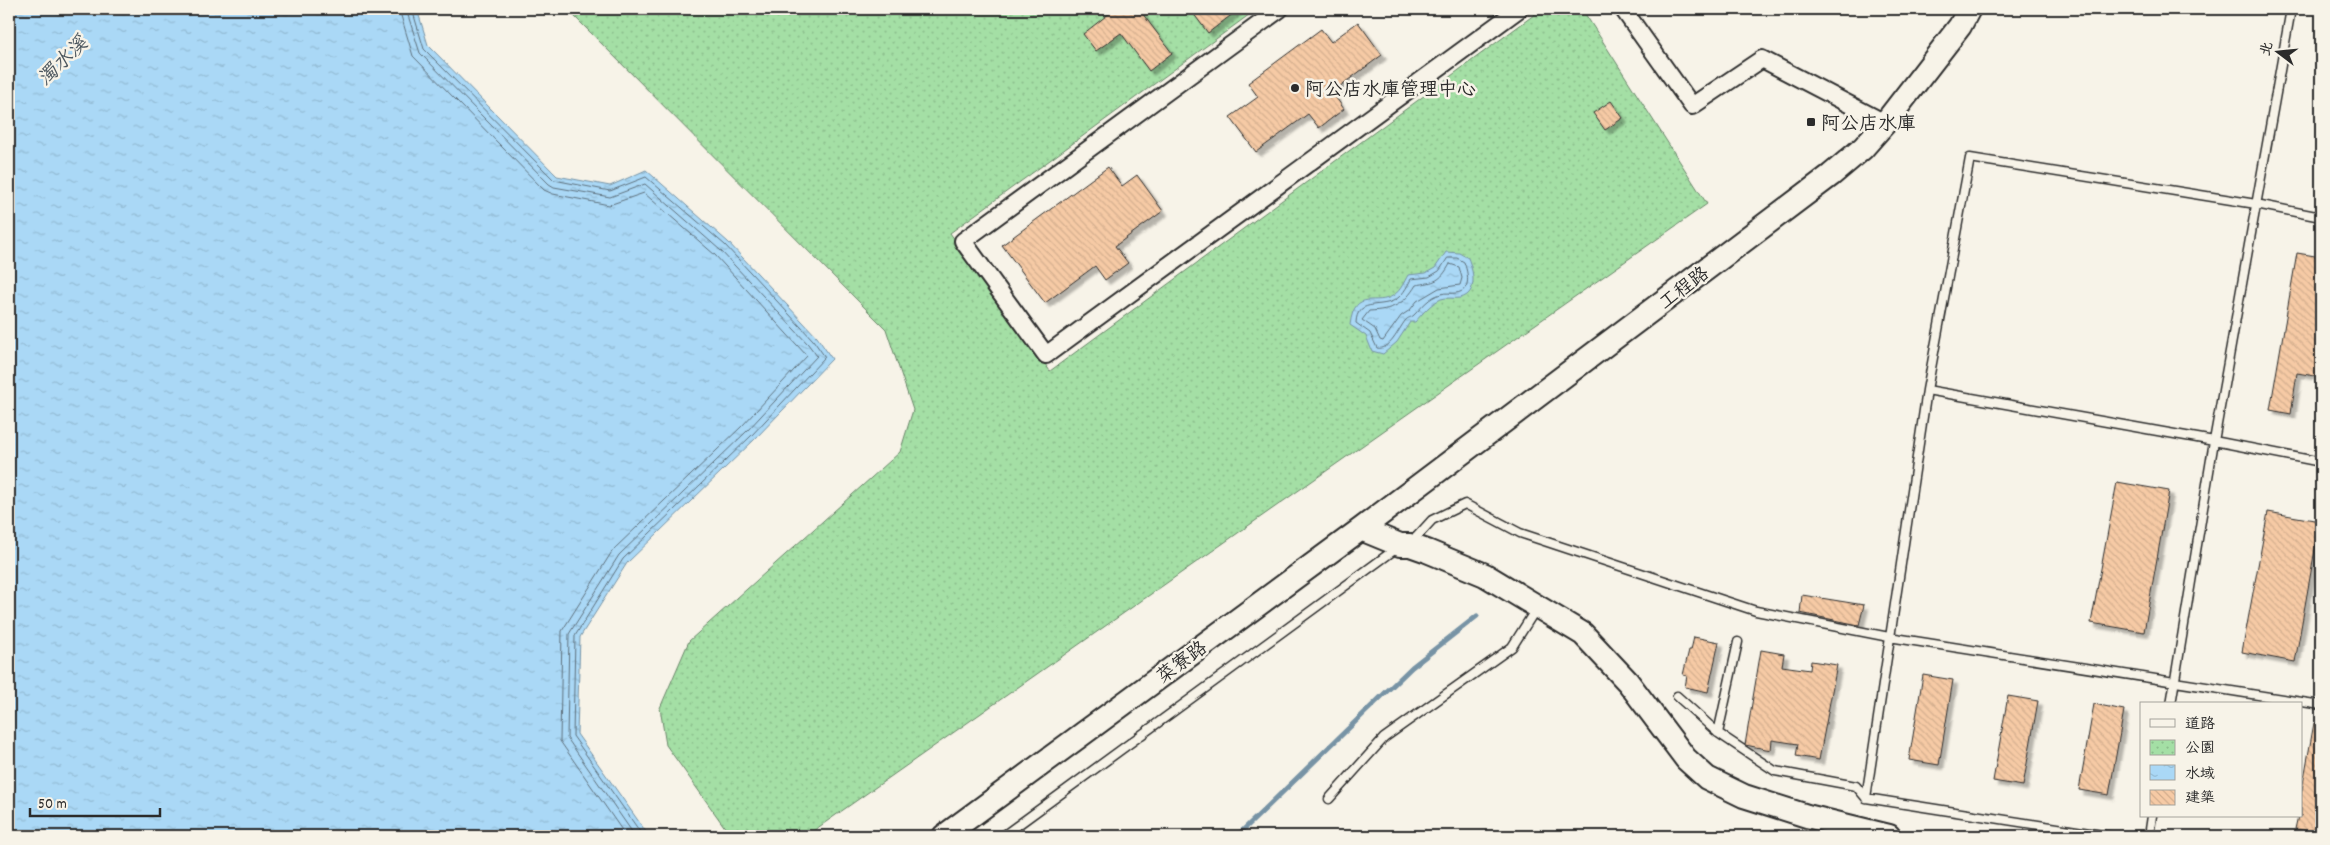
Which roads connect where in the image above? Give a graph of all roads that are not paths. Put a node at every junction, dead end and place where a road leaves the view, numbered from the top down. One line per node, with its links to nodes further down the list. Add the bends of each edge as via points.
1 (1280, 9): 2 (street, via 963,241 1046,356)
2 (1519, 9)
3 (1623, 9): 6 (street, via 1692,106 1762,59)
4 (1970, 9): 6 (street, 工程路)
5 (2291, 9): 7 (lane)
6 (1885, 123): 12 (street, 工程路, via 1863,148 1831,175)
7 (2256, 204): 8 (lane); 9 (lane, via 1970,158); 10 (lane)
8 (2321, 217)
9 (1927, 390): 10 (lane); 15 (lane)
10 (2214, 440): 11 (lane); 17 (lane)
11 (2321, 462)
12 (1361, 528): 13 (street); 27 (street, 菜寮路)
13 (1412, 547): 14 (street, via 1485,575); 15 (lane, via 1432,520 1465,504 1520,533 1756,611); 28 (lane)
14 (1538, 606): 25 (lane, via 1512,648 1384,738); 29 (street, via 1583,634 1628,682 1686,759 1707,778 1744,796 1807,816)
15 (1889, 637): 17 (lane); 24 (lane)
16 (1738, 642): 23 (lane)
17 (2174, 684): 19 (lane); 20 (lane)
18 (1677, 696): 23 (lane)
19 (2171, 702)
20 (2300, 702)
21 (2302, 702): 22 (lane)
22 (2321, 705)
23 (1718, 733): 24 (lane, via 1775,771 1856,786)
24 (1866, 798): 30 (lane)
25 (1329, 799)
26 (2152, 818): 31 (lane)
27 (944, 836)
28 (1003, 836)
29 (1889, 836)
30 (2109, 836)
31 (2148, 836)

